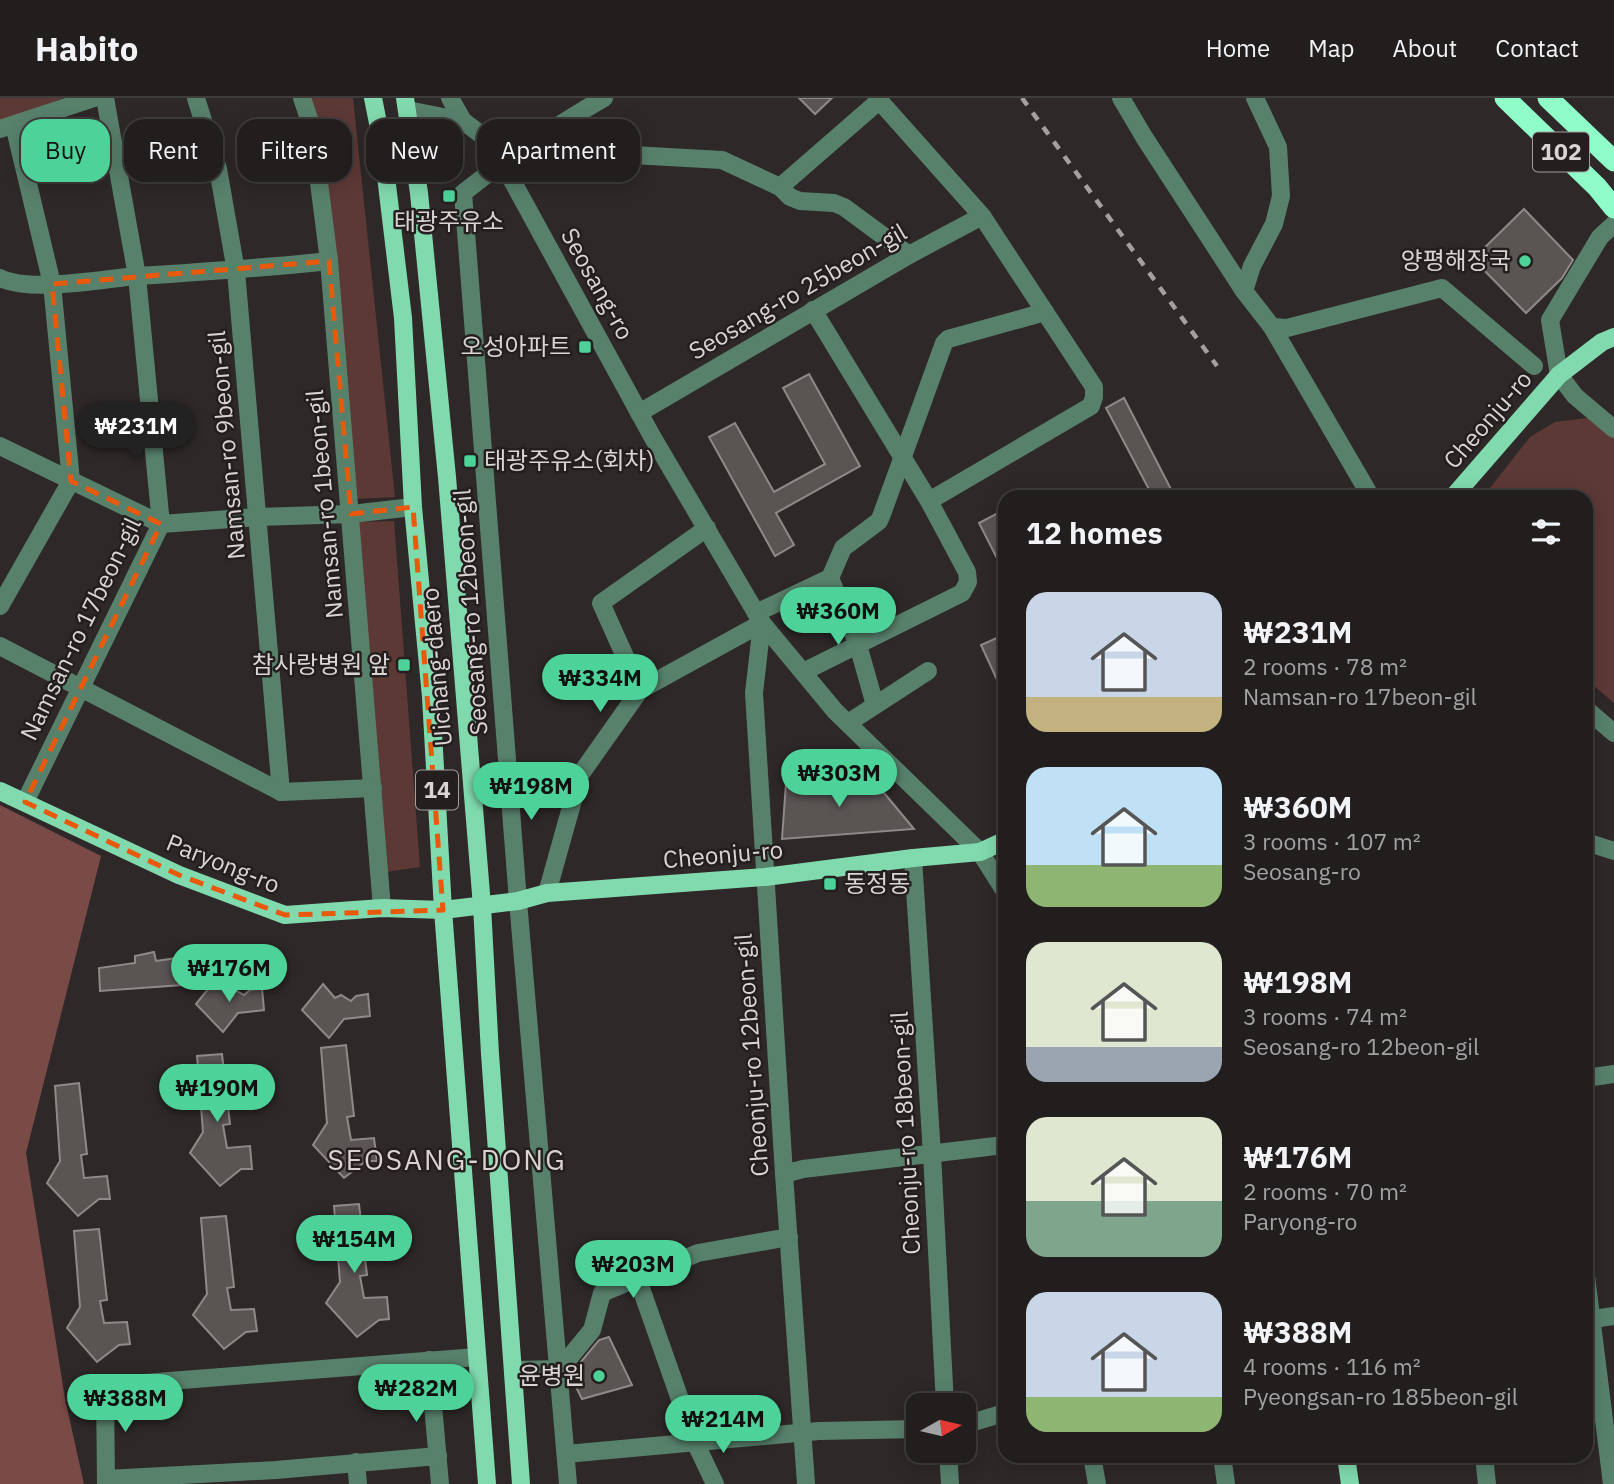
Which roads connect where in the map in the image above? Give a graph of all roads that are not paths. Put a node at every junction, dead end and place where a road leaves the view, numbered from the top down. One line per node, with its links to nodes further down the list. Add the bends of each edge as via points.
1 (93, 98): 18 (street)
2 (104, 98): 31 (street, Namsan-ro 17beon-gil)
3 (196, 98): 30 (street, Namsan-ro 9beon-gil, via 218,169)
4 (302, 98): 29 (street, Namsan-ro 1beon-gil, via 312,128)
5 (373, 98): 49 (main road, Uichang-daero / 14, via 403,318)
6 (450, 98): 15 (street)
7 (604, 98): 16 (street)
8 (1122, 98): 34 (street)
9 (1255, 98): 34 (street, via 1278,147 1281,196 1274,224)
10 (1505, 98): 25 (highway, 102)
11 (1548, 98): 21 (highway, 102)
12 (878, 99): 24 (street); 26 (street)
13 (406, 104): 14 (street, Seosang-ro); 80 (main road, Uichang-daero / 14, via 432,310)
14 (456, 119)
15 (462, 119)
16 (569, 119)
17 (463, 121): 19 (street, Seosang-ro)
18 (7, 127): 33 (street)
19 (477, 132)
20 (640, 155): 24 (street, via 722,160)
21 (1614, 161)
22 (477, 182): 79 (street, Seosang-ro 12beon-gil, via 463,193)
23 (513, 182): 41 (street, Seosang-ro)
24 (780, 187): 28 (street, via 800,201 844,207)
25 (1614, 208)
26 (982, 216): 28 (street, Seosang-ro 25beon-gil); 36 (street)
27 (1614, 224): 40 (street, Cheonju-ro, via 1600,237 1550,320)
28 (909, 255): 35 (street, Seosang-ro 25beon-gil)
29 (329, 261): 30 (street); 50 (street, Namsan-ro 1beon-gil)
30 (236, 271): 31 (street); 51 (street, Namsan-ro 9beon-gil)
31 (137, 276): 33 (street); 52 (street, Namsan-ro 17beon-gil)
32 (0, 278): 33 (street, via 11,284)
33 (52, 284): 45 (street)
34 (1244, 291): 37 (street)
35 (813, 310): 41 (street, Seosang-ro 25beon-gil); 44 (street)
36 (1045, 312): 44 (street, via 944,343); 48 (street, via 1094,387 1091,406)
37 (1272, 327): 39 (street, via 1287,328 1442,288); 46 (street)
38 (1614, 337): 40 (main road, Cheonju-ro)
39 (1534, 366)
40 (1559, 375): 42 (street, via 1575,396); 47 (main road, Cheonju-ro)
41 (639, 413): 53 (street, Seosang-ro)
42 (1614, 429)
43 (0, 446): 45 (street)
44 (902, 458): 48 (street); 54 (street, via 878,521 843,548)
45 (71, 481): 52 (street); 55 (street)
46 (1365, 490)
47 (1459, 490)
48 (929, 501): 57 (street, via 968,582 962,593)
49 (413, 507): 50 (street); 82 (main road, Uichang-daero / 14, via 431,697)
50 (351, 514): 51 (street); 67 (street, Namsan-ro 1beon-gil)
51 (258, 517): 52 (street); 69 (street, Namsan-ro 9beon-gil)
52 (161, 524): 61 (street, Namsan-ro 17beon-gil)
53 (707, 528): 56 (street, Seosang-ro); 62 (street, via 601,603)
54 (830, 578): 56 (street); 57 (street)
55 (0, 606)
56 (759, 618): 60 (street, Seosang-ro); 62 (street); 76 (street, Cheonju-ro 12beon-gil, via 754,693)
57 (858, 645): 60 (street); 63 (street)
58 (0, 646): 61 (street)
59 (928, 671): 63 (street)
60 (803, 672): 65 (street, Seosang-ro)
61 (80, 687): 69 (street); 70 (street, Namsan-ro 17beon-gil)
62 (640, 690): 78 (street, via 580,775)
63 (875, 705): 65 (street)
64 (1593, 715): 66 (street)
65 (848, 723): 74 (street, Seosang-ro)
66 (1614, 733)
67 (373, 788): 69 (street); 81 (street, Namsan-ro 1beon-gil)
68 (0, 791): 70 (main road, Paryong-ro)
69 (281, 792)
70 (24, 802): 81 (main road, Paryong-ro, via 179,875 285,915)
71 (998, 844): 74 (main road, Cheonju-ro)
72 (1593, 844): 73 (street)
73 (1614, 851)
74 (979, 852): 75 (main road, Cheonju-ro); 77 (street, Seosang-ro)
75 (913, 858): 76 (main road, Cheonju-ro); 86 (street, Cheonju-ro 18beon-gil)
76 (765, 877): 78 (main road, Cheonju-ro); 87 (street, Cheonju-ro 12beon-gil)
77 (998, 881)
78 (547, 893): 79 (main road, Cheonju-ro)
79 (518, 901): 80 (main road, Cheonju-ro); 95 (street, Seosang-ro 12beon-gil)
80 (482, 906): 82 (main road, Cheonju-ro); 96 (main road, Uichang-daero / 14)
81 (382, 908): 82 (main road, Paryong-ro)
82 (443, 910): 93 (main road, Uichang-daero / 14)
83 (1614, 1074): 84 (street)
84 (1593, 1077)
85 (998, 1147): 86 (street)
86 (932, 1154): 87 (street); 97 (street, Cheonju-ro 18beon-gil)
87 (784, 1174): 88 (street, Cheonju-ro 12beon-gil)
88 (789, 1237): 89 (street, via 698,1253); 101 (street, Cheonju-ro 12beon-gil)
89 (637, 1278): 95 (street, via 602,1293 592,1330); 102 (street)
90 (1614, 1316): 91 (street)
91 (1593, 1319)
92 (1593, 1354): 126 (street)
93 (477, 1357): 94 (street); 117 (main road, Uichang-daero / 14)
94 (429, 1360): 104 (street); 113 (street, via 105,1386)
95 (560, 1369): 96 (street); 103 (street, Seosang-ro 12beon-gil)
96 (515, 1370): 118 (main road, Uichang-daero / 14)
97 (944, 1393)
98 (998, 1415): 99 (street)
99 (976, 1421)
100 (906, 1429): 101 (street)
101 (804, 1433): 102 (street); 121 (street, Cheonju-ro 12beon-gil)
102 (695, 1442): 103 (street); 120 (street)
103 (566, 1454): 119 (street, Seosang-ro 12beon-gil)
104 (438, 1456): 105 (street); 116 (street)
105 (356, 1462): 111 (street); 115 (street)
106 (949, 1463): 122 (street)
107 (1093, 1463): 123 (street)
108 (1223, 1463): 124 (street)
109 (1346, 1463): 114 (main road)
110 (1485, 1463): 125 (street)
111 (276, 1477): 112 (street)
112 (198, 1479): 113 (street)
113 (106, 1481)
114 (1345, 1481)
115 (358, 1484)
116 (440, 1484)
117 (487, 1484)
118 (521, 1484)
119 (568, 1484)
120 (715, 1484)
121 (806, 1484)
122 (950, 1484)
123 (1097, 1484)
124 (1226, 1484)
125 (1487, 1484)
126 (1612, 1484)

